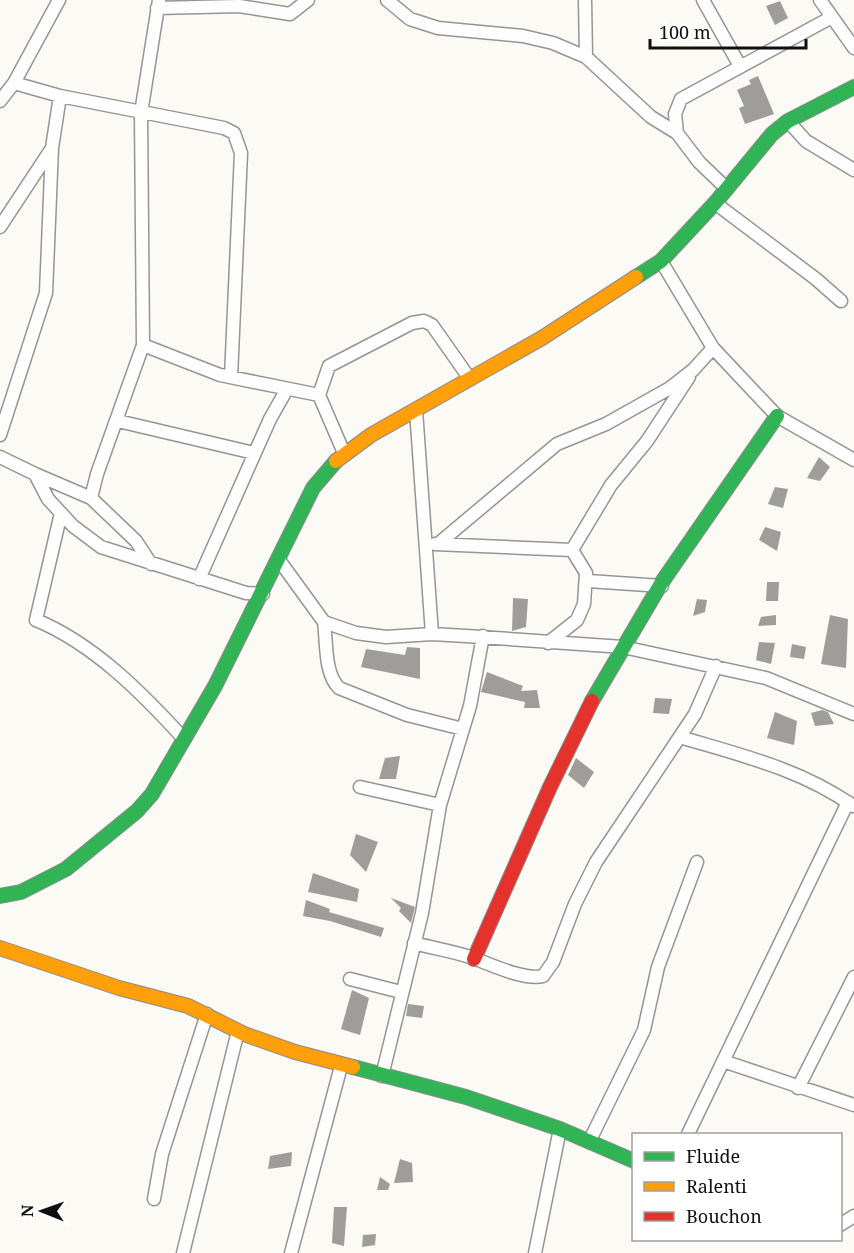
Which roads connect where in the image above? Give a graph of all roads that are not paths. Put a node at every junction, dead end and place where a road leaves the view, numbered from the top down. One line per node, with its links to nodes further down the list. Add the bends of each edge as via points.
1 (59, 0): 12 (street)
2 (308, 0): 7 (street, via 290,14 239,6)
3 (387, 0): 10 (street, via 410,19 438,28 523,36)
4 (585, 0): 10 (street)
5 (703, 0): 11 (street)
6 (820, 0): 8 (street)
7 (158, 4): 16 (street)
8 (832, 17): 9 (street); 11 (street)
9 (854, 48)
10 (586, 57): 18 (street, via 651,117)
11 (740, 66): 18 (street, via 681,99 675,114)
12 (14, 83): 14 (street); 15 (street)
13 (854, 87): 17 (street)
14 (60, 96): 16 (street); 19 (street)
15 (0, 100)
16 (141, 113): 26 (street); 29 (street, via 224,128 234,134 241,153)
17 (788, 121): 20 (street, via 806,141); 21 (street, via 762,145)
18 (677, 133): 21 (street)
19 (52, 148): 23 (street); 36 (street, via 46,293)
20 (854, 170)
21 (727, 189): 22 (street)
22 (715, 203): 24 (street); 25 (street)
23 (0, 227)
24 (661, 261): 27 (street); 30 (street, via 588,310)
25 (841, 301)
26 (143, 345): 29 (street); 35 (street)
27 (713, 348): 28 (street); 34 (street)
28 (693, 370): 44 (street, via 670,388 616,418 557,444); 45 (street, via 675,401 612,485)
29 (231, 377): 31 (street)
30 (470, 379): 32 (street, via 432,325 424,321 412,323 329,366); 33 (street)
31 (287, 389): 32 (street); 37 (street)
32 (319, 396): 38 (street)
33 (416, 410): 38 (street); 44 (street)
34 (777, 416): 40 (street); 50 (street)
35 (118, 421): 37 (street); 42 (street)
36 (0, 435)
37 (254, 453): 48 (street)
38 (344, 453): 46 (street, via 319,478)
39 (0, 457): 41 (street)
40 (854, 460)
41 (35, 474): 42 (street); 43 (street, via 48,500)
42 (91, 498): 47 (street, via 136,541)
43 (61, 513): 47 (street, via 101,547); 61 (street, via 36,620 62,632 104,663 146,698)
44 (432, 545): 45 (street); 53 (street)
45 (572, 550): 49 (street)
46 (279, 560): 51 (street); 52 (street)
47 (151, 564): 48 (street)
48 (199, 579): 51 (street)
49 (588, 581): 50 (street); 55 (street, via 581,614)
50 (662, 586): 56 (street)
51 (263, 594): 61 (street)
52 (324, 622): 53 (street, via 370,636); 59 (street, via 329,669 339,688 407,715)
53 (432, 634): 54 (street)
54 (483, 636): 55 (street); 59 (street)
55 (548, 643): 56 (street)
56 (623, 647): 57 (street); 69 (street, via 562,759)
57 (716, 666): 58 (street, via 766,678); 60 (street, via 701,704)
58 (854, 714)
59 (463, 729): 64 (street)
60 (680, 737): 63 (street, via 784,769 818,783); 69 (street, via 596,862 574,904 548,971 538,977 530,976)
61 (184, 739): 66 (street, via 158,786 137,811 56,875 21,892)
62 (360, 787): 64 (street)
63 (851, 804): 75 (street)
64 (440, 805): 67 (street)
65 (697, 862): 82 (street, via 658,967 644,1030)
66 (0, 896)
67 (414, 943): 69 (street); 72 (street)
68 (0, 948): 73 (street)
69 (474, 959)
70 (854, 977): 78 (street)
71 (350, 979): 72 (street)
72 (401, 992): 77 (street)
73 (207, 1014): 74 (street); 84 (street, via 162,1154)
74 (238, 1031): 77 (street); 85 (street)
75 (723, 1061): 78 (street); 81 (street)
76 (340, 1070): 86 (street)
77 (382, 1077): 80 (street, via 466,1097)
78 (798, 1088): 79 (street)
79 (854, 1105)
80 (560, 1129): 82 (street); 87 (street)
81 (688, 1133)
82 (589, 1142): 83 (street)
83 (632, 1161)
84 (154, 1199)
85 (183, 1253)
86 (291, 1253)
87 (535, 1253)

